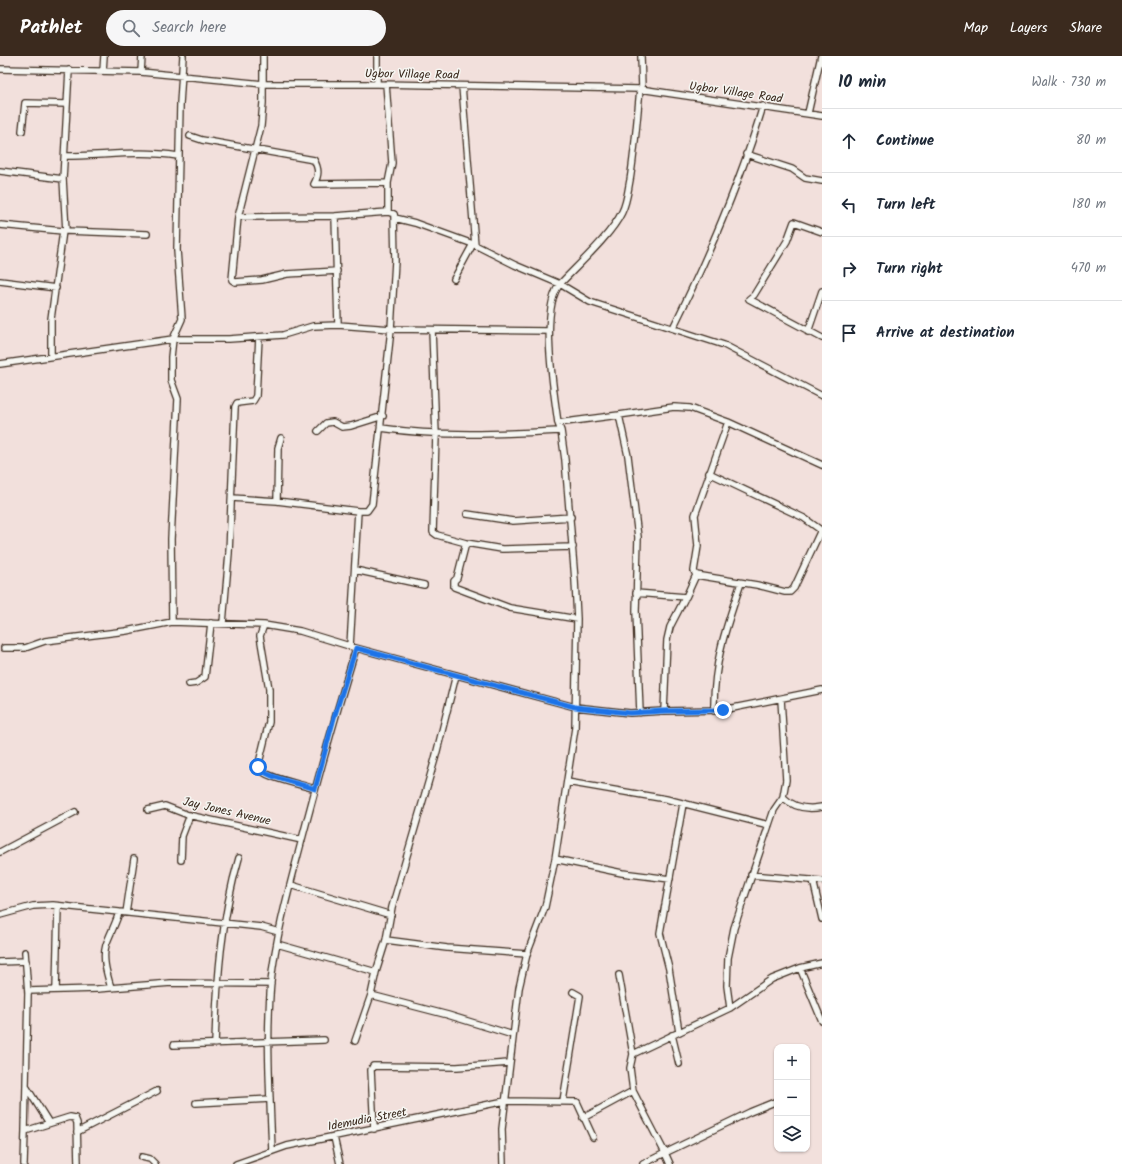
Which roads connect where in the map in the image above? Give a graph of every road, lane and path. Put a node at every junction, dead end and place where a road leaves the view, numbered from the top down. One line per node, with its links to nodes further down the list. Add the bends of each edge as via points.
1 (104, 56): 10 (street)
2 (142, 56): 11 (street)
3 (183, 56): 12 (street)
4 (263, 56): 13 (street)
5 (378, 56): 14 (street)
6 (642, 56): 17 (street)
7 (821, 56): 20 (street)
8 (0, 69): 9 (street, Ugbor Village Road)
9 (69, 70): 10 (street, Ugbor Village Road); 18 (street)
10 (103, 71): 11 (street, Ugbor Village Road)
11 (141, 72): 12 (street, Ugbor Village Road)
12 (181, 75): 13 (street, Ugbor Village Road); 27 (street)
13 (263, 84): 14 (street, Ugbor Village Road); 24 (street, via 260,126)
14 (378, 84): 15 (street, Ugbor Village Road)
15 (386, 84): 16 (street, Ugbor Village Road); 31 (street, via 392,163)
16 (462, 86): 17 (street, Ugbor Village Road); 40 (street)
17 (641, 89): 19 (street, Ugbor Village Road); 44 (street, via 633,159 622,212 577,268)
18 (67, 104): 22 (street, via 26,103); 26 (street)
19 (763, 106): 20 (street, Ugbor Village Road); 25 (street)
20 (808, 113): 21 (street, Ugbor Village Road)
21 (822, 116)
22 (22, 131)
23 (190, 136): 24 (street)
24 (254, 150): 31 (street, via 314,160 318,167 314,184); 35 (street)
25 (746, 154): 30 (street, via 792,169 805,178); 48 (street, via 715,239)
26 (65, 156): 27 (street, via 130,152); 29 (street)
27 (178, 156): 55 (street, via 177,250 182,319)
28 (0, 171): 29 (street)
29 (63, 179): 37 (street)
30 (822, 180)
31 (388, 183): 32 (street)
32 (388, 212): 33 (street); 34 (street)
33 (394, 214): 40 (street, via 395,218); 49 (street, via 395,261)
34 (335, 216): 35 (street); 41 (street)
35 (238, 217): 41 (street, via 232,277 235,282 262,280 287,274)
36 (0, 225): 37 (street)
37 (64, 231): 39 (street); 45 (street)
38 (822, 232): 52 (street, via 794,222 787,241 749,299)
39 (147, 234)
40 (474, 244): 42 (street); 44 (street, via 515,266)
41 (337, 271): 47 (street)
42 (454, 279)
43 (0, 281): 45 (street)
44 (560, 284): 48 (street, via 590,302); 51 (street, via 552,297)
45 (56, 288): 56 (street, via 51,319)
46 (822, 291): 52 (street)
47 (338, 325): 49 (street); 53 (street, via 313,326 283,335)
48 (672, 328): 58 (street, via 724,345)
49 (391, 329): 50 (street); 60 (street)
50 (432, 330): 51 (street); 66 (street)
51 (549, 331): 62 (street)
52 (808, 332): 54 (street)
53 (259, 337): 55 (street); 70 (street, via 256,396 253,400 237,403 235,407)
54 (822, 338)
55 (173, 339): 56 (street); 85 (street, via 171,380 178,399 171,539)
56 (51, 356): 57 (street)
57 (0, 364)
58 (822, 396)
59 (619, 415): 61 (street, via 674,407 690,408); 62 (street); 82 (street, via 628,456 638,537)
60 (383, 416): 63 (street); 64 (street, via 351,426 326,422)
61 (728, 422): 68 (street); 69 (street)
62 (558, 423): 65 (street)
63 (381, 428): 66 (street); 72 (street, via 372,504 367,511)
64 (318, 431)
65 (561, 431): 66 (street); 74 (street)
66 (436, 435): 76 (street, via 433,532)
67 (281, 438): 71 (street, via 278,448)
68 (822, 465)
69 (709, 473): 75 (street, via 804,518); 79 (street, via 695,515 698,546 694,571)
70 (232, 498): 71 (street); 87 (street)
71 (277, 500): 72 (street)
72 (358, 511): 78 (street)
73 (467, 514): 74 (street, via 513,521)
74 (571, 517): 77 (street)
75 (822, 530): 80 (street, via 790,592)
76 (466, 543): 77 (street, via 502,549); 84 (street, via 454,587 510,608)
77 (573, 547): 84 (street)
78 (355, 570): 81 (street); 89 (street)
79 (696, 575): 80 (street); 83 (street)
80 (741, 583): 98 (street, via 724,633 715,674)
81 (424, 585)
82 (636, 592): 83 (street); 99 (street)
83 (685, 598): 97 (street, via 670,626 667,640)
84 (577, 619): 96 (street)
85 (172, 622): 86 (street); 90 (street, via 45,641 25,648)
86 (211, 623): 87 (street); 93 (street, via 205,677)
87 (223, 623): 88 (street)
88 (264, 625): 89 (street, via 300,631); 101 (street, via 260,636 269,689 269,722 258,767 262,773)
89 (350, 646): 91 (street)
90 (4, 648)
91 (356, 648): 92 (street); 101 (street)
92 (456, 675): 96 (street); 124 (street)
93 (189, 684)
94 (822, 690): 95 (street)
95 (781, 699): 98 (street); 102 (street, via 786,772)
96 (575, 707): 99 (street); 100 (street, via 575,728)
97 (664, 711): 98 (street); 99 (street)
98 (714, 711)
99 (640, 713)
100 (567, 782): 103 (street); 113 (street)
101 (315, 789): 109 (street)
102 (783, 797): 104 (street, via 799,807); 108 (street, via 774,810)
103 (683, 804): 108 (street); 116 (street)
104 (822, 807)
105 (148, 810): 107 (street, Jay Jones Avenue, via 165,806)
106 (75, 812): 110 (street)
107 (190, 815): 109 (street, Jay Jones Avenue); 114 (street, via 182,836)
108 (769, 824): 115 (street)
109 (302, 840): 119 (street)
110 (0, 852)
111 (239, 858): 126 (street)
112 (134, 859): 122 (street)
113 (555, 859): 116 (street, via 622,873); 131 (street, via 545,908)
114 (181, 860)
115 (751, 875): 117 (street); 145 (street, via 734,928 728,958 727,986)
116 (670, 879): 147 (street, via 660,933 669,969)
117 (813, 880): 118 (street); 125 (street)
118 (822, 881)
119 (290, 885): 124 (street); 127 (street)
120 (58, 906): 121 (street); 123 (street, via 33,906); 141 (street)
121 (119, 912): 122 (street); 140 (street, via 105,953 105,965)
122 (126, 913): 126 (street)
123 (0, 915)
124 (391, 915): 128 (street)
125 (822, 919)
126 (223, 924): 127 (street, via 261,927); 138 (street)
127 (279, 932): 129 (street)
128 (386, 940): 131 (street); 136 (street)
129 (277, 944): 136 (street); 139 (street)
130 (25, 952): 132 (street)
131 (527, 954): 148 (street)
132 (26, 960): 133 (street); 142 (street)
133 (0, 962)
134 (822, 963): 135 (street)
135 (800, 968): 145 (street, via 772,979); 146 (street)
136 (376, 972): 144 (street)
137 (619, 975): 155 (street)
138 (217, 984): 139 (street); 140 (street, via 171,983); 153 (street)
139 (271, 984): 151 (street)
140 (111, 988): 141 (street)
141 (56, 990): 142 (street)
142 (28, 991): 158 (street)
143 (573, 992): 163 (street, via 580,996)
144 (371, 996): 148 (street, via 448,1015); 152 (street)
145 (730, 1008): 147 (street)
146 (822, 1021)
147 (679, 1032): 149 (street)
148 (513, 1035): 156 (street)
149 (672, 1035): 155 (street); 157 (street)
150 (324, 1040): 151 (street)
151 (270, 1041): 153 (street); 161 (street)
152 (355, 1041)
153 (215, 1044): 154 (street)
154 (174, 1045)
155 (633, 1054): 160 (street, via 630,1068)
156 (509, 1063): 162 (street); 168 (street, via 457,1067 373,1066)
157 (679, 1064)
158 (27, 1088): 167 (street); 169 (street)
159 (157, 1091): 170 (street)
160 (633, 1091): 166 (street); 174 (street)
161 (270, 1099): 165 (street); 173 (street)
162 (505, 1101): 163 (street, Idemudia Street); 168 (street, Idemudia Street); 181 (street, via 502,1129)
163 (563, 1101): 166 (street, via 577,1102)
164 (774, 1102): 174 (street)
165 (196, 1103)
166 (584, 1118): 172 (street)
167 (49, 1123): 169 (street); 170 (street, via 72,1117 76,1121)
168 (374, 1129): 171 (street, Idemudia Street)
169 (25, 1131): 176 (street)
170 (77, 1132): 177 (street)
171 (334, 1137): 173 (street, Idemudia Street); 180 (street)
172 (593, 1137)
173 (272, 1151): 179 (street, Idemudia Street)
174 (665, 1153): 182 (street); 183 (street)
175 (142, 1156): 178 (street)
176 (24, 1164)
177 (78, 1164)
178 (155, 1164)
179 (236, 1164)
180 (340, 1164)
181 (503, 1164)
182 (643, 1164)
183 (670, 1164)

